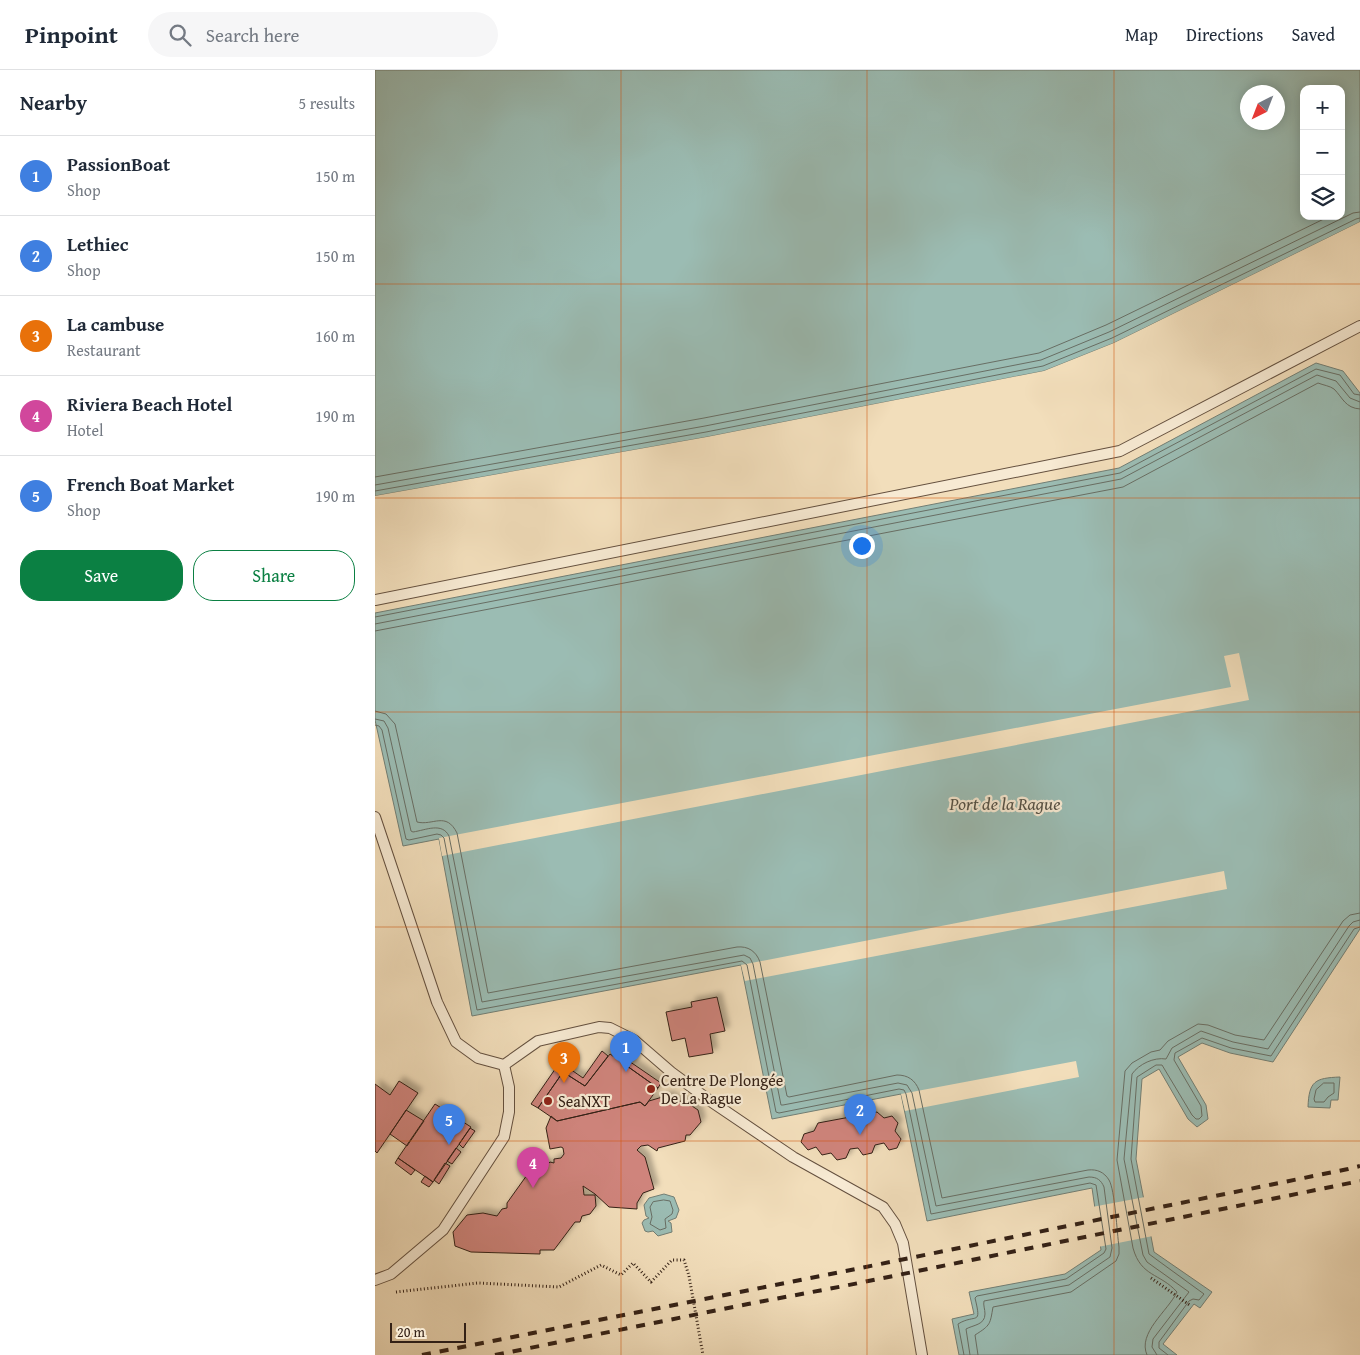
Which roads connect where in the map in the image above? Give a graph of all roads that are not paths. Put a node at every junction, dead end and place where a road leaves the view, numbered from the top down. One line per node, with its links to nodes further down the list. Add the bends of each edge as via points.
1 (1360, 326): 2 (lane, via 1120,451)
2 (375, 600)
3 (375, 817): 4 (lane, via 437,1002 456,1042 478,1058)
4 (504, 1065): 5 (lane, via 509,1087 504,1137 443,1230 391,1274); 6 (lane, via 538,1041 599,1027 610,1028 634,1040 709,1100 793,1157 883,1206 903,1244)
5 (375, 1280)
6 (922, 1355)

